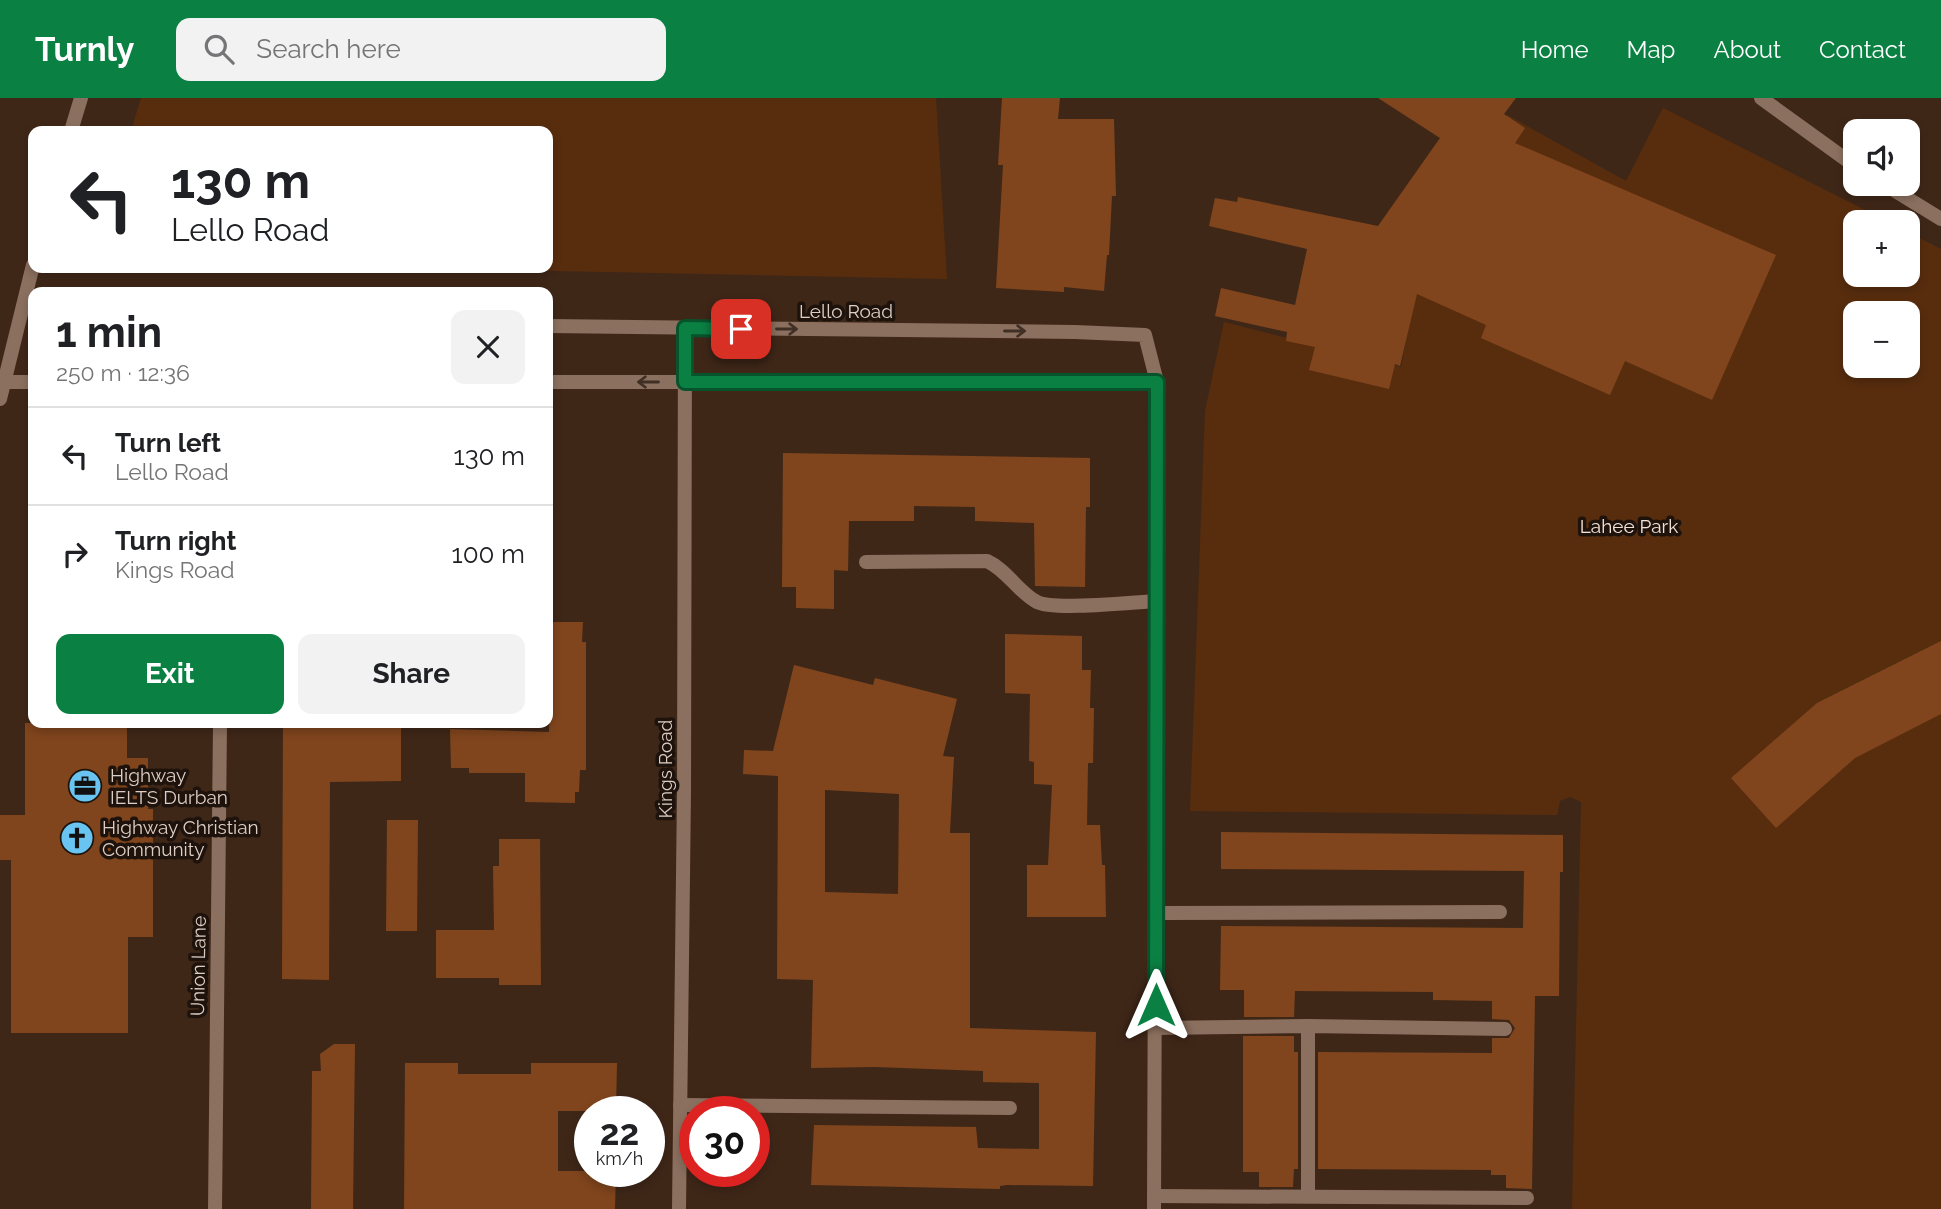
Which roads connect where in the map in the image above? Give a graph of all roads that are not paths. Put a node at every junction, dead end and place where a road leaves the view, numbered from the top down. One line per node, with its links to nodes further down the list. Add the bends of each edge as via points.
1 (81, 98): 3 (street)
2 (1761, 98): 4 (street)
3 (73, 126)
4 (1843, 157)
5 (1904, 196): 6 (street)
6 (1941, 219)
7 (27, 318): 10 (street)
8 (553, 326): 9 (street, Lello Road)
9 (685, 328): 13 (street, Kings Road); 14 (street, Lello Road, one-way to 14, via 1145,335)
10 (4, 382): 11 (street); 15 (street)
11 (28, 382)
12 (553, 382): 13 (street, one-way to 12)
13 (685, 382): 14 (street); 24 (street, Kings Road)
14 (1157, 382): 17 (street)
15 (0, 399)
16 (866, 562): 17 (street, via 987,561 1039,604)
17 (1157, 601): 20 (street)
18 (220, 728): 31 (street, Union Lane)
19 (1500, 912): 20 (street)
20 (1157, 913): 22 (street)
21 (1307, 1026): 22 (street); 23 (street); 28 (street)
22 (1156, 1028): 30 (street)
23 (1505, 1029)
24 (680, 1096)
25 (770, 1106): 26 (street)
26 (1010, 1108)
27 (679, 1187): 32 (street, Kings Road)
28 (1308, 1196): 29 (street); 30 (street)
29 (1527, 1198)
30 (1154, 1202)
31 (215, 1209)
32 (679, 1209)

